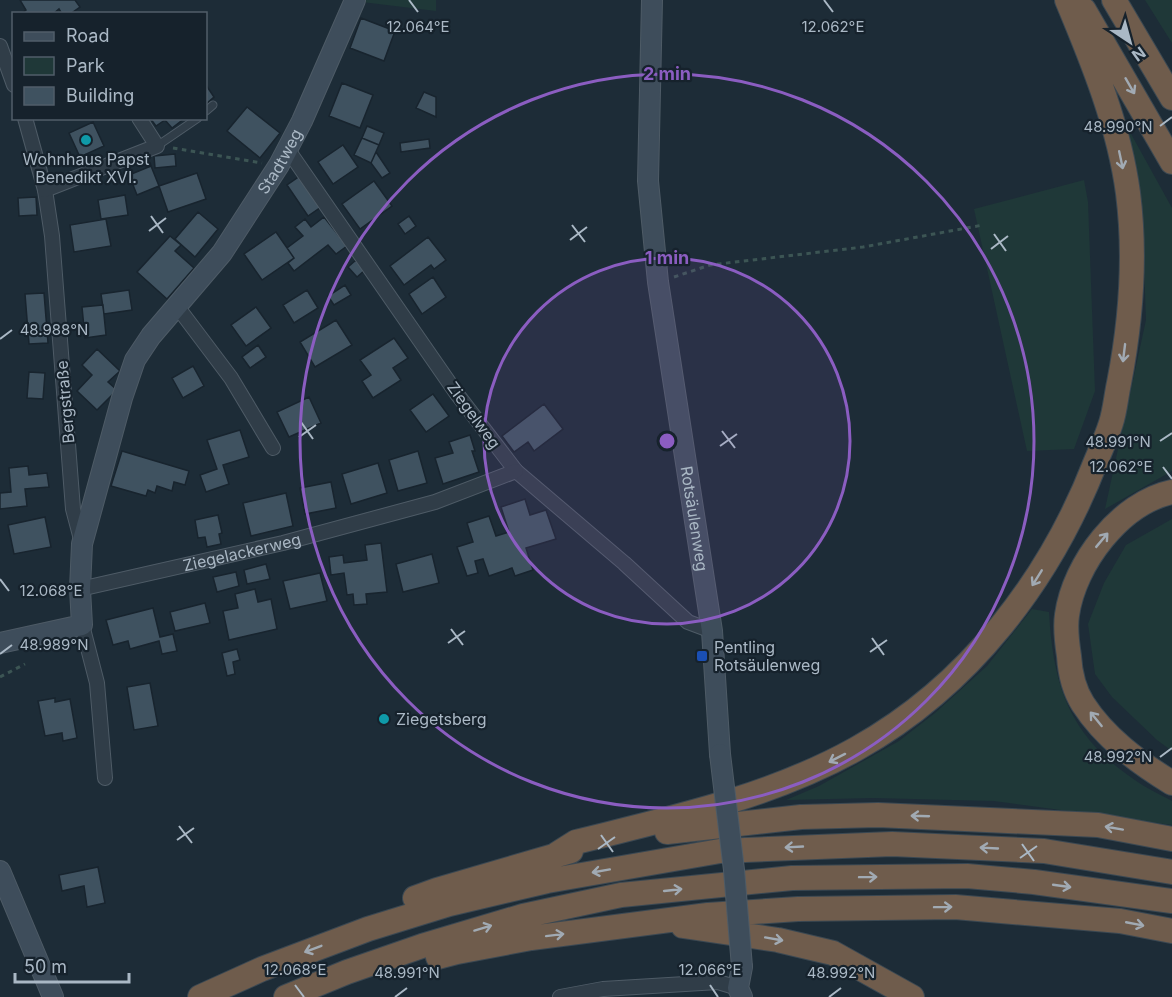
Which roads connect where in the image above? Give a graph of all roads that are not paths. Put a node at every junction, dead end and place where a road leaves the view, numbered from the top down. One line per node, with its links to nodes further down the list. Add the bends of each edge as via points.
1 (355, 0): 15 (street, Stadtweg)
2 (652, 0): 25 (street, Rotsäulenweg, via 648,181 658,282)
3 (1067, 0): 30 (highway, one-way to 30, via 1089,51 1120,153 1128,193 1132,268 1123,363 1111,423 1085,490 1056,547 1019,606 975,657 926,701 857,748 743,798 576,842)
4 (1078, 0): 16 (highway, one-way to 16)
5 (1114, 0): 8 (highway)
6 (0, 46): 7 (street)
7 (12, 79)
8 (1172, 98)
9 (213, 105): 10 (lane)
10 (207, 110)
11 (26, 120): 17 (street, Bergstraße)
12 (140, 120): 14 (street)
13 (195, 120): 14 (lane)
14 (157, 146): 17 (street)
15 (284, 157): 18 (street, Stadtweg, via 222,253); 20 (street, Ziegelweg)
16 (1172, 162)
17 (45, 190): 22 (street, Bergstraße, via 73,509)
18 (176, 306): 19 (street, via 231,378); 22 (street, Stadtweg, via 135,360)
19 (273, 448)
20 (516, 471): 23 (street, Ziegelackerweg, via 424,505 283,543); 25 (street, Ziegelweg, via 688,622)
21 (1172, 492): 28 (highway, one-way to 21, via 1143,765 1111,737 1083,703 1071,674 1066,615 1089,554 1137,507)
22 (82, 544): 23 (street, Stadtweg)
23 (80, 589): 24 (street)
24 (82, 625): 26 (street); 27 (street, via 97,683)
25 (712, 631): 38 (street, Rotsäulenweg, bridge, via 742,967)
26 (0, 643)
27 (105, 778)
28 (1172, 783)
29 (1172, 839): 30 (highway, one-way to 30, via 1098,825 878,815 731,823 643,835)
30 (557, 854): 35 (highway, via 388,908)
31 (0, 871): 39 (street)
32 (1172, 872): 35 (highway, one-way to 35, via 1044,851 903,844 720,851 547,881 449,904)
33 (1172, 901): 37 (highway, one-way to 33, via 523,915 621,895 792,878 967,876)
34 (654, 922): 36 (highway, one-way to 36, via 798,909 955,907 1120,921); 37 (highway, one-way to 34, via 396,970 457,952 531,938); 43 (highway, one-way to 43, via 778,940 833,953)
35 (368, 929): 40 (highway, one-way to 40)
36 (1172, 931)
37 (347, 972): 41 (highway)
38 (740, 993): 42 (street, via 718,982 603,989)
39 (53, 997)
40 (200, 997)
41 (286, 997)
42 (560, 997)
43 (912, 997)

